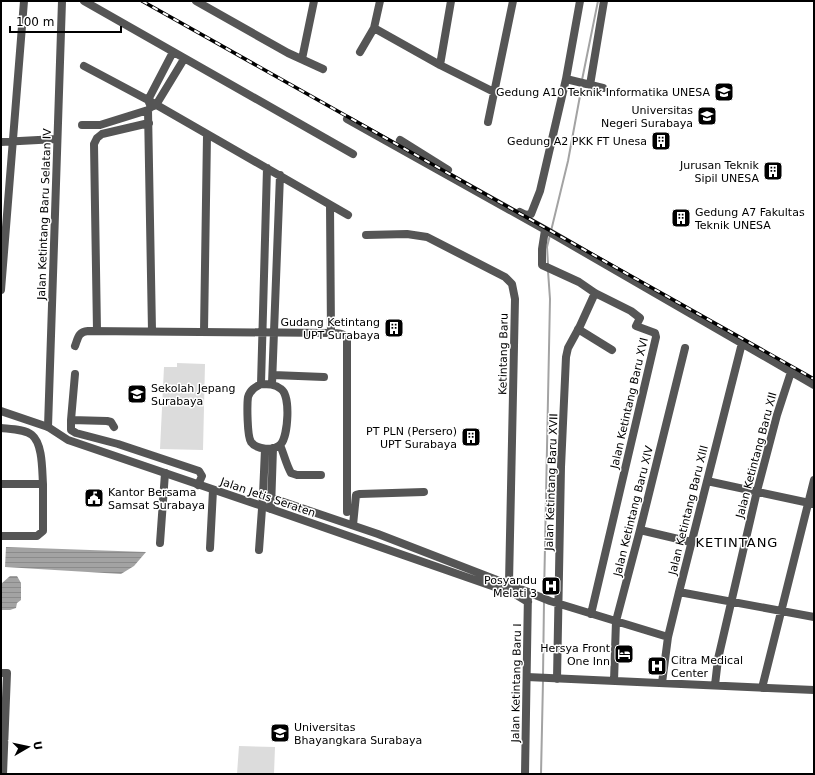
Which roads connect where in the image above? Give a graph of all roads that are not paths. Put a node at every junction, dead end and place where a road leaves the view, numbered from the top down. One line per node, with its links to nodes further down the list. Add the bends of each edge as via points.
1 (24, 1): 32 (street)
2 (62, 1): 29 (street, Jalan Ketintang Baru Selatan IV)
3 (84, 1): 12 (street)
4 (196, 1): 15 (street)
5 (314, 1): 15 (street)
6 (380, 1): 11 (street)
7 (451, 1): 16 (street)
8 (513, 1): 22 (street)
9 (580, 1): 19 (street)
10 (604, 1): 20 (street)
11 (374, 28): 13 (street); 16 (street)
12 (173, 52): 14 (street); 23 (street)
13 (360, 52)
14 (184, 59): 23 (street); 33 (street)
15 (302, 59): 18 (street)
16 (440, 65): 22 (street)
17 (84, 66): 23 (street)
18 (323, 69)
19 (569, 80): 20 (street); 30 (street, via 540,191 530,215 491,195)
20 (586, 84): 21 (street)
21 (603, 88)
22 (494, 92): 25 (street)
23 (151, 105): 26 (street); 27 (street, via 100,125); 28 (street)
24 (347, 119): 38 (street)
25 (488, 122)
26 (149, 123): 43 (street, via 102,134 94,144); 44 (street)
27 (82, 125)
28 (207, 135): 34 (street); 45 (street)
29 (57, 139): 32 (street); 62 (street, Jalan Ketintang Baru Selatan IV)
30 (400, 140)
31 (1, 142): 32 (street)
32 (13, 142): 40 (street)
33 (354, 154)
34 (267, 168): 35 (street); 46 (street)
35 (280, 175): 36 (street); 47 (street)
36 (330, 205): 37 (street); 48 (street)
37 (348, 215)
38 (547, 232): 41 (street, Jalan Ketintang Baru XVI, via 542,249 546,267 579,282); 49 (street)
39 (366, 235): 89 (street, Ketintang Baru, via 407,234 427,237 505,277 512,284 515,299)
40 (1, 290)
41 (595, 293): 42 (street, Jalan Ketintang Baru XVII); 96 (street, Jalan Ketintang Baru XVI, via 631,311 640,318 636,326 656,333 656,337)
42 (578, 329): 52 (street); 93 (street, Jalan Ketintang Baru XVII, via 566,357)
43 (97, 331): 44 (street); 50 (street, via 79,334)
44 (152, 331): 45 (street)
45 (204, 332): 46 (street)
46 (262, 332): 47 (street); 57 (street)
47 (274, 332): 48 (street); 55 (street)
48 (331, 333): 81 (street, via 341,333 347,338)
49 (742, 343): 53 (street); 69 (street, Jalan Ketintang Baru XIII)
50 (75, 346)
51 (685, 348): 83 (street, Jalan Ketintang Baru XIV)
52 (612, 350)
53 (791, 372): 59 (street); 75 (street, Jalan Ketintang Baru XII, via 776,415)
54 (75, 374): 61 (street)
55 (273, 375): 56 (street); 58 (street)
56 (324, 377)
57 (261, 384): 58 (street); 65 (street, via 252,390 248,397 248,435 251,443 257,447)
58 (272, 384): 65 (street, via 286,395 287,403 286,434)
59 (814, 385)
60 (1, 411): 62 (street, Jalan Jetis Seraten)
61 (71, 420): 63 (street, via 107,421); 72 (street, via 71,430 76,433 199,471 202,476)
62 (48, 427): 66 (street, Jalan Jetis Seraten, via 68,440)
63 (114, 427)
64 (1, 428): 71 (street, via 33,436 39,446)
65 (273, 447): 67 (street, via 291,473); 76 (street); 77 (street)
66 (165, 473): 72 (street, Jalan Jetis Seraten); 86 (street)
67 (321, 475)
68 (814, 480): 78 (street)
69 (707, 481): 75 (street); 85 (street, Jalan Ketintang Baru XIII)
70 (1, 484): 71 (street)
71 (43, 484): 84 (street, via 43,531 37,536)
72 (198, 485): 73 (street, Jalan Jetis Seraten)
73 (214, 490): 79 (street, Jalan Jetis Seraten); 87 (street)
74 (424, 492): 82 (street, via 356,495)
75 (757, 492): 78 (street); 94 (street, Jalan Ketintang Baru XII)
76 (263, 495): 77 (street, Jalan Jetis Seraten); 79 (street)
77 (272, 498): 80 (street); 82 (street, Jalan Jetis Seraten)
78 (811, 503): 95 (street)
79 (262, 506): 80 (street, Jalan Jetis Seraten); 88 (street)
80 (271, 509): 92 (street, Jalan Jetis Seraten, via 515,594)
81 (347, 512)
82 (354, 526): 89 (street, Jalan Jetis Seraten)
83 (640, 530): 85 (street); 98 (street, Jalan Ketintang Baru XIV)
84 (1, 536)
85 (691, 542): 90 (street, Jalan Ketintang Baru XIII)
86 (160, 543)
87 (210, 548)
88 (259, 550)
89 (509, 583): 91 (street, Jalan Jetis Seraten)
90 (679, 592): 94 (street); 99 (street, Jalan Ketintang Baru XIII)
91 (531, 593): 92 (street, Jalan Ketintang Baru I); 93 (street, Jalan Jetis Seraten)
92 (528, 602): 101 (street, Jalan Ketintang Baru I)
93 (554, 602): 96 (street, Jalan Jetis Seraten); 102 (street, Jalan Ketintang Baru XVII)
94 (732, 602): 95 (street); 105 (street, Jalan Ketintang Baru XII, via 718,659)
95 (781, 611): 97 (street); 106 (street)
96 (591, 614): 98 (street, Jalan Jetis Seraten)
97 (814, 617)
98 (616, 621): 99 (street, Jalan Jetis Seraten); 103 (street, Jalan Ketintang Baru XIV)
99 (668, 637): 104 (street, Jalan Ketintang Baru XIII)
100 (4, 673): 108 (street)
101 (527, 677): 102 (street); 109 (street, Jalan Ketintang Baru I)
102 (553, 679): 103 (street)
103 (614, 681): 104 (street)
104 (662, 683): 105 (street)
105 (715, 686): 106 (street)
106 (762, 688): 107 (street)
107 (813, 688)
108 (3, 774)
109 (525, 774)

